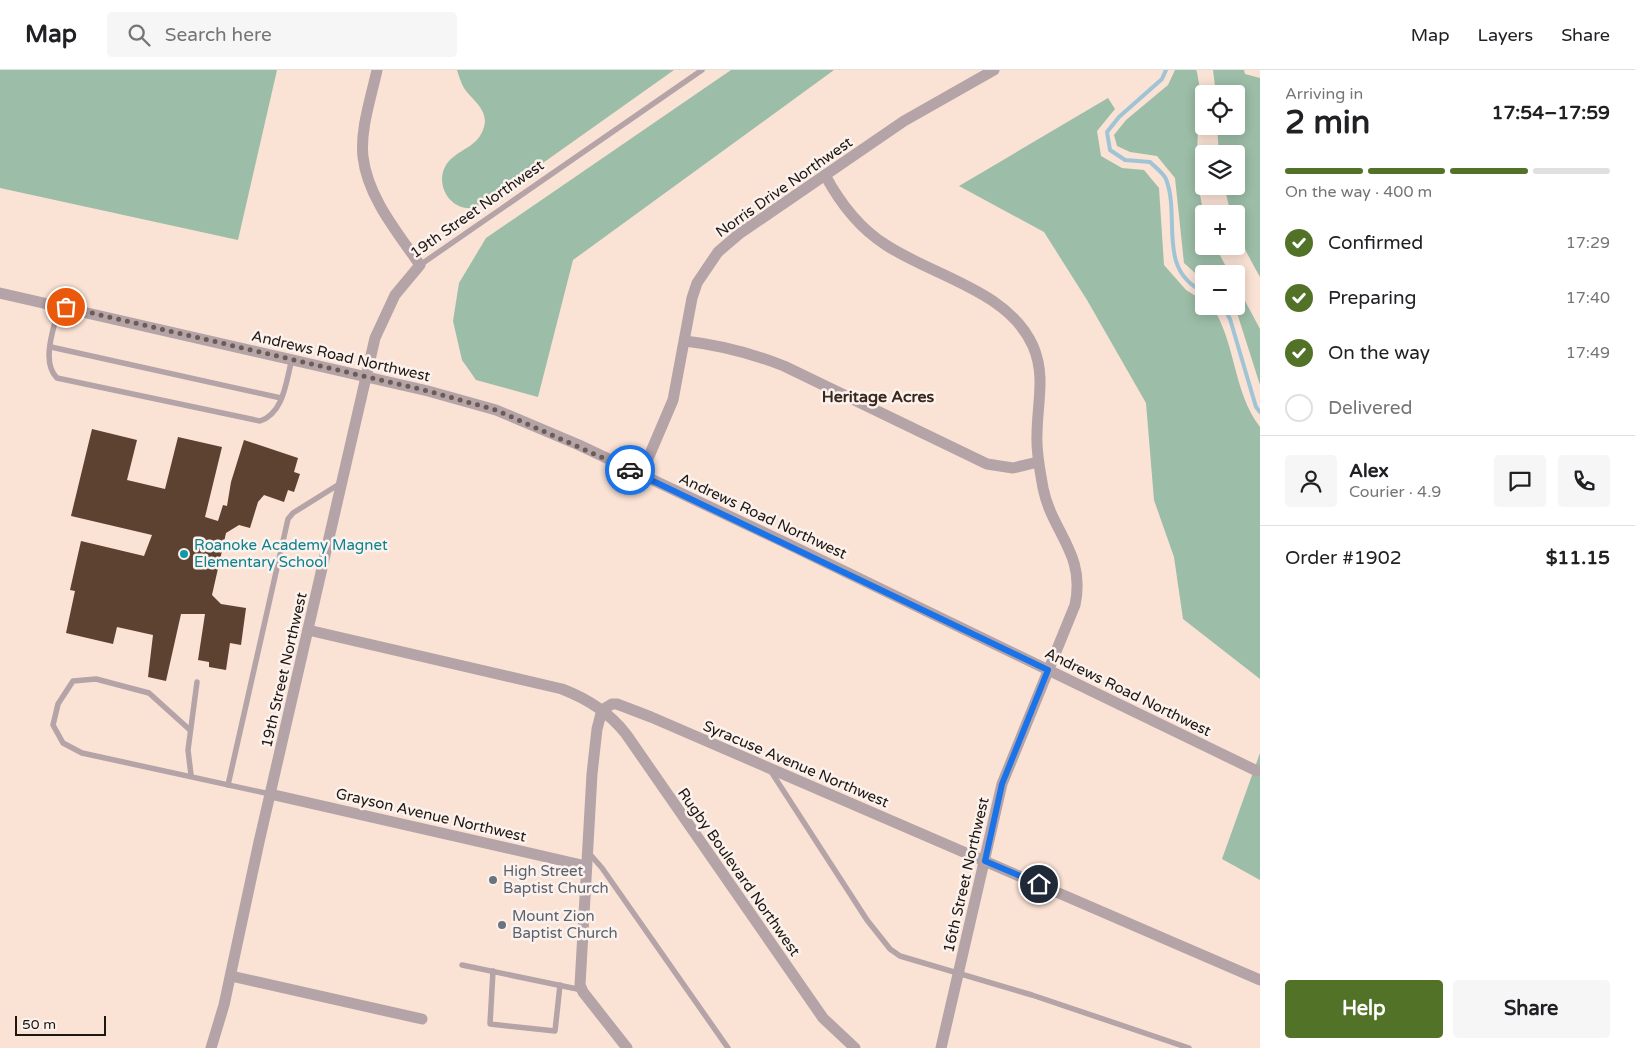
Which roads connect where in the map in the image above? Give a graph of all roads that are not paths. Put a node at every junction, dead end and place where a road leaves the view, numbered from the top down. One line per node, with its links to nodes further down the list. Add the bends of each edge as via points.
1 (377, 70): 5 (street, via 363,141 366,171 385,213)
2 (702, 70): 5 (lane, 19th Street Northwest)
3 (994, 70): 4 (street, Norris Drive Northwest, via 904,121)
4 (825, 175): 8 (street, Norris Drive Northwest, via 738,234 718,252 694,291); 13 (street, 16th Street Northwest, via 837,198 868,231 912,260 1005,309 1024,330 1038,364 1041,382 1036,433)
5 (420, 265): 11 (street, 19th Street Northwest, via 399,290 384,316)
6 (0, 292): 7 (street, Andrews Road Northwest)
7 (59, 306): 9 (lane); 10 (street, Andrews Road Northwest)
8 (685, 341): 13 (street, via 724,346 784,366 987,464 1013,468); 14 (street, Norris Drive Northwest, via 673,400)
9 (51, 347): 12 (lane); 12 (lane, via 49,364 57,378 252,421 268,418)
10 (292, 359): 11 (street, Andrews Road Northwest); 12 (lane)
11 (366, 377): 14 (street, Andrews Road Northwest, via 496,410); 15 (street, 19th Street Northwest)
12 (281, 398)
13 (1038, 462): 17 (street, 16th Street Northwest, via 1047,502 1078,573 1075,605)
14 (642, 475): 17 (street, Andrews Road Northwest)
15 (342, 483): 16 (street, 19th Street Northwest); 24 (lane, via 288,519)
16 (308, 630): 19 (street, via 562,689); 25 (street, 19th Street Northwest)
17 (1048, 670): 22 (street, Andrews Road Northwest); 27 (street, 16th Street Northwest, via 1002,784)
18 (198, 682): 20 (lane)
19 (602, 710): 21 (street, Syracuse Avenue Northwest, via 617,704); 26 (street, via 594,748); 40 (street, Rugby Boulevard Northwest, via 626,734 823,1018)
20 (190, 730): 23 (lane); 23 (lane, via 149,693 96,679 73,681 58,704 53,725 63,743 82,753)
21 (769, 768): 27 (street, Syracuse Avenue Northwest); 31 (lane, via 867,920 890,949 906,959)
22 (1257, 771)
23 (191, 775): 24 (lane)
24 (228, 785): 25 (lane)
25 (270, 794): 28 (street, Grayson Avenue Northwest); 32 (street, 19th Street Northwest)
26 (587, 850): 28 (street); 39 (lane)
27 (985, 861): 31 (street, 16th Street Northwest); 33 (street, Syracuse Avenue Northwest)
28 (586, 866): 35 (street)
29 (462, 965): 30 (lane)
30 (493, 972): 34 (lane); 34 (lane, via 490,1024 555,1031)
31 (958, 974): 41 (street, 16th Street Northwest); 42 (lane, via 1032,995)
32 (231, 976): 36 (street); 37 (street, 19th Street Northwest)
33 (1260, 980)
34 (560, 985): 35 (lane)
35 (582, 990): 38 (street)
36 (422, 1019)
37 (211, 1048)
38 (627, 1048)
39 (728, 1048)
40 (855, 1048)
41 (941, 1048)
42 (1189, 1048)

